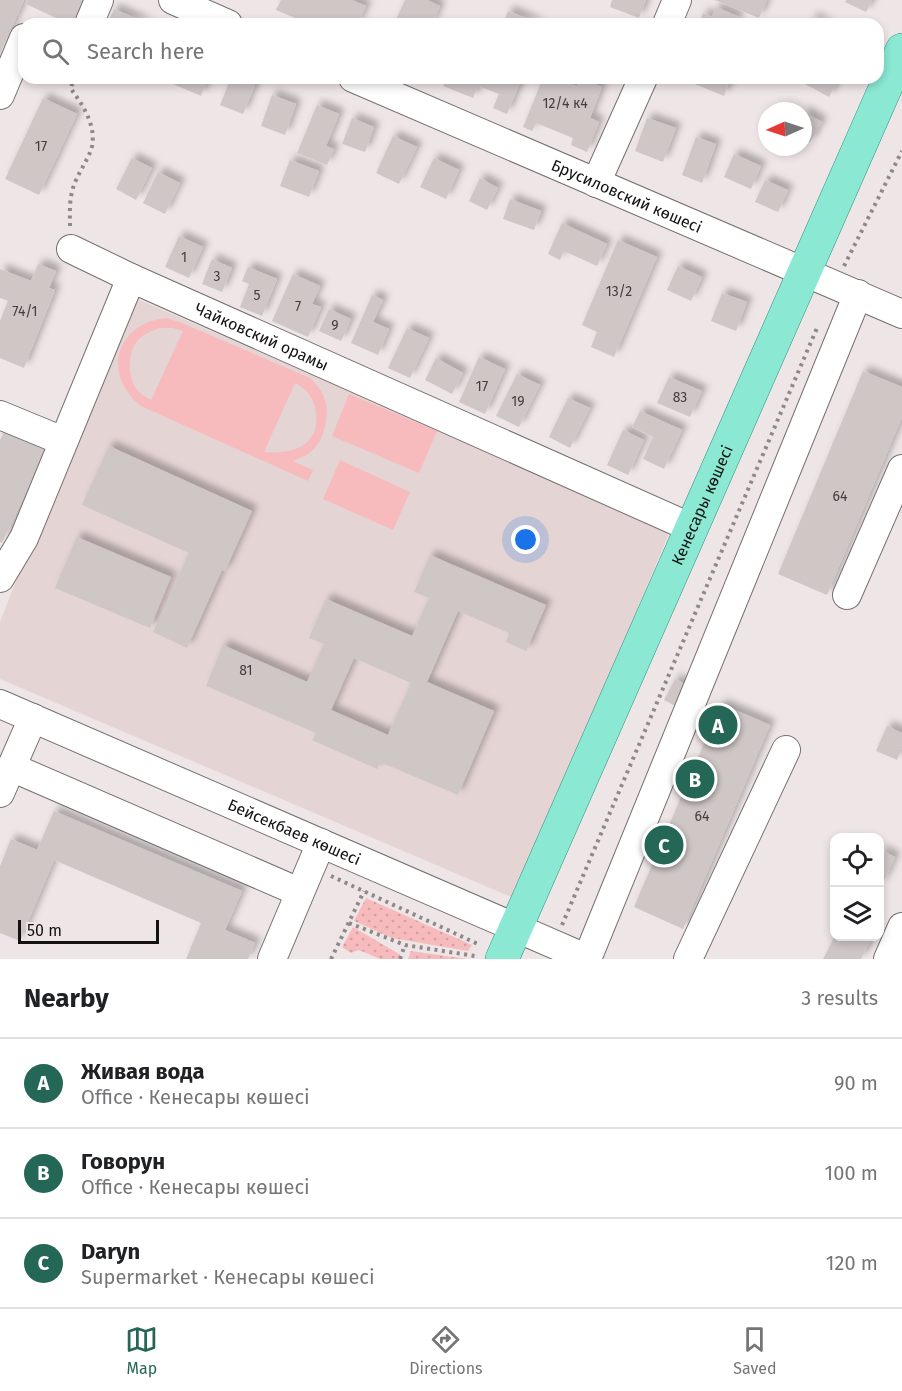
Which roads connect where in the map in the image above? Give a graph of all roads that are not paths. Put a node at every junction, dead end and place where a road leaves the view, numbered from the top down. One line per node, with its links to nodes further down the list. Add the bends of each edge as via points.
1 (99, 0): 4 (street)
2 (173, 0): 5 (street)
3 (677, 0): 6 (street)
4 (92, 18)
5 (214, 18)
6 (670, 18)
7 (18, 52): 11 (street)
8 (901, 56): 14 (main road, Кенесары көшесі)
9 (367, 84): 12 (street, Брусиловский көшесі)
10 (640, 84): 12 (street)
11 (0, 95)
12 (596, 183): 14 (street, Брусиловский көшесі)
13 (71, 249): 15 (street, Чайковский орамы)
14 (805, 271): 16 (street, Брусиловский көшесі); 21 (main road, Кенесары көшесі)
15 (131, 278): 19 (street); 21 (street, Чайковский орамы)
16 (847, 289): 17 (street, Брусиловский көшесі); 35 (street)
17 (902, 314)
18 (0, 415): 19 (street)
19 (63, 441): 22 (street, via 24,537)
20 (902, 469): 23 (street)
21 (692, 528): 31 (main road, Кенесары көшесі)
22 (0, 578)
23 (847, 595)
24 (0, 704): 25 (street, Бейсекбаев көшесі)
25 (33, 718): 27 (street); 29 (street, Бейсекбаев көшесі)
26 (786, 750): 36 (street)
27 (11, 767): 28 (street); 30 (street)
28 (0, 793)
29 (316, 855): 30 (street); 31 (street, Бейсекбаев көшесі)
30 (299, 892): 34 (street)
31 (516, 927): 33 (main road, Кенесары көшесі); 35 (street, Бейсекбаев көшесі)
32 (902, 927): 37 (street)
33 (486, 953)
34 (272, 959)
35 (588, 959)
36 (688, 959)
37 (888, 959)

